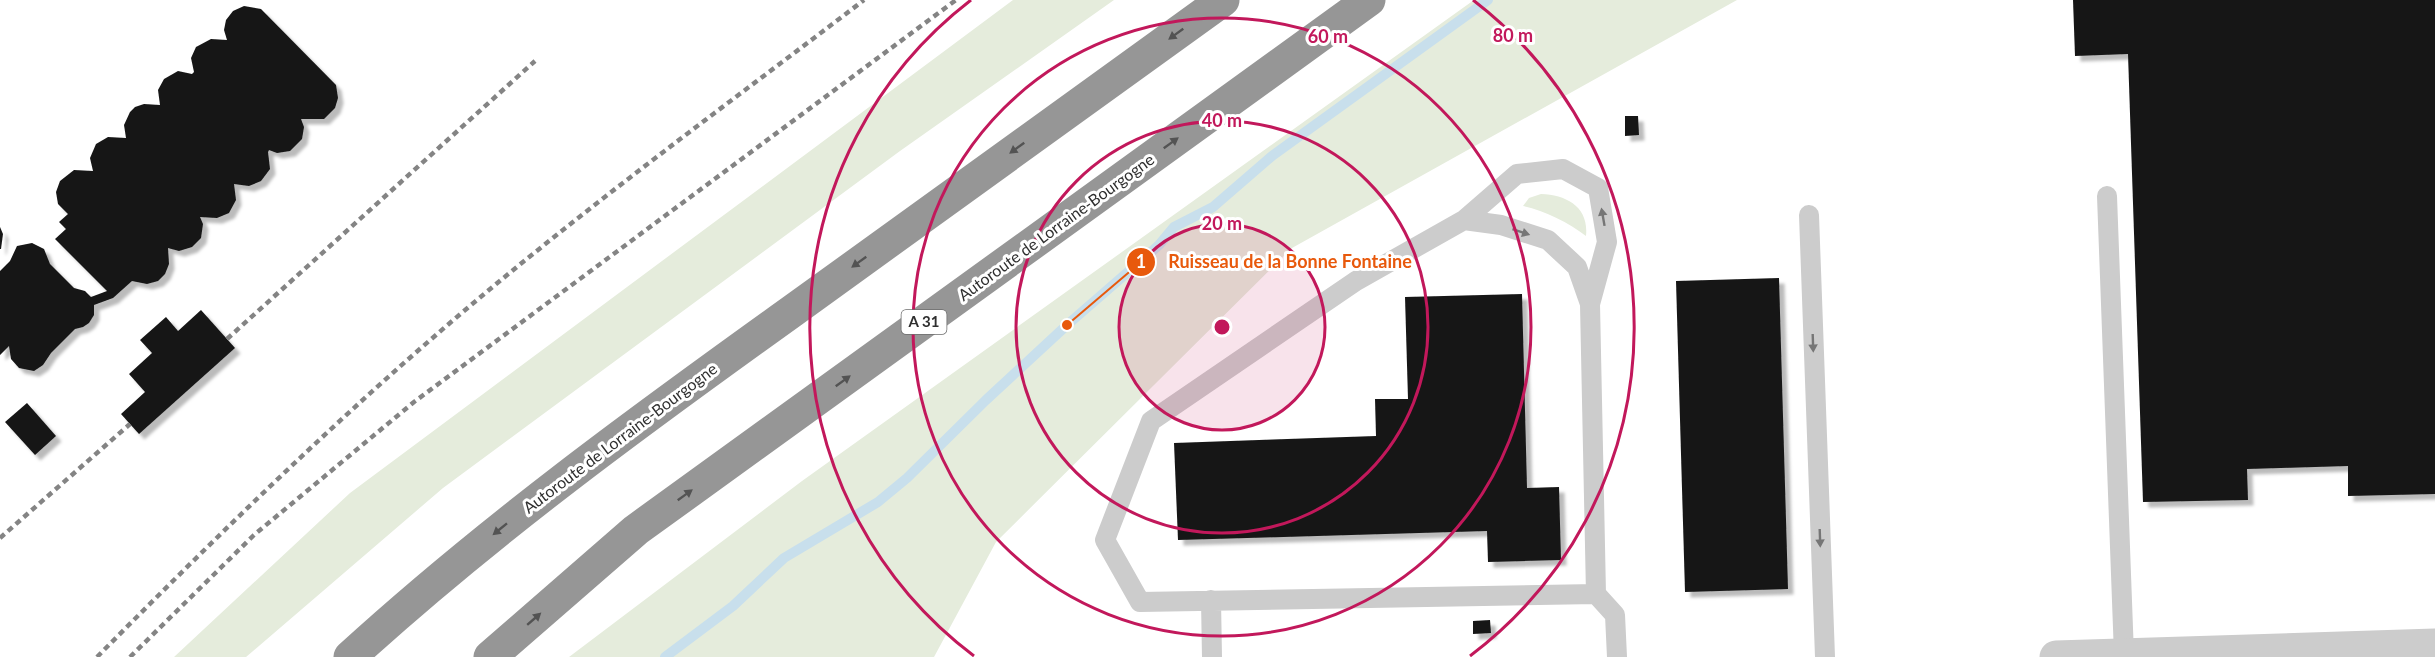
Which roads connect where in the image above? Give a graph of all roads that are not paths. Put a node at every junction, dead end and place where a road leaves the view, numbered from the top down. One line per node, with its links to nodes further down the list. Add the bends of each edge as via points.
1 (1223, 0): 11 (highway, Autoroute de Lorraine-Bourgogne, one-way to 11, via 540,496 409,603)
2 (1369, 0): 12 (highway, Autoroute de Lorraine-Bourgogne / A 31, one-way to 2, via 636,530)
3 (2106, 196): 10 (lane)
4 (1809, 215): 15 (lane, one-way to 15)
5 (1464, 220): 6 (lane, one-way to 6, via 1501,225 1548,240 1577,267); 6 (lane, one-way to 5, via 1607,242 1598,188 1563,169 1517,174); 8 (lane, via 1356,281 1151,421 1105,540 1140,602)
6 (1590, 304): 7 (lane)
7 (1596, 594): 8 (lane); 14 (lane, via 1615,615)
8 (1211, 600): 13 (lane)
9 (2435, 645): 10 (street)
10 (2124, 655): 16 (street)
11 (350, 657)
12 (490, 657)
13 (1212, 657)
14 (1617, 657)
15 (1825, 657)
16 (2056, 657)

